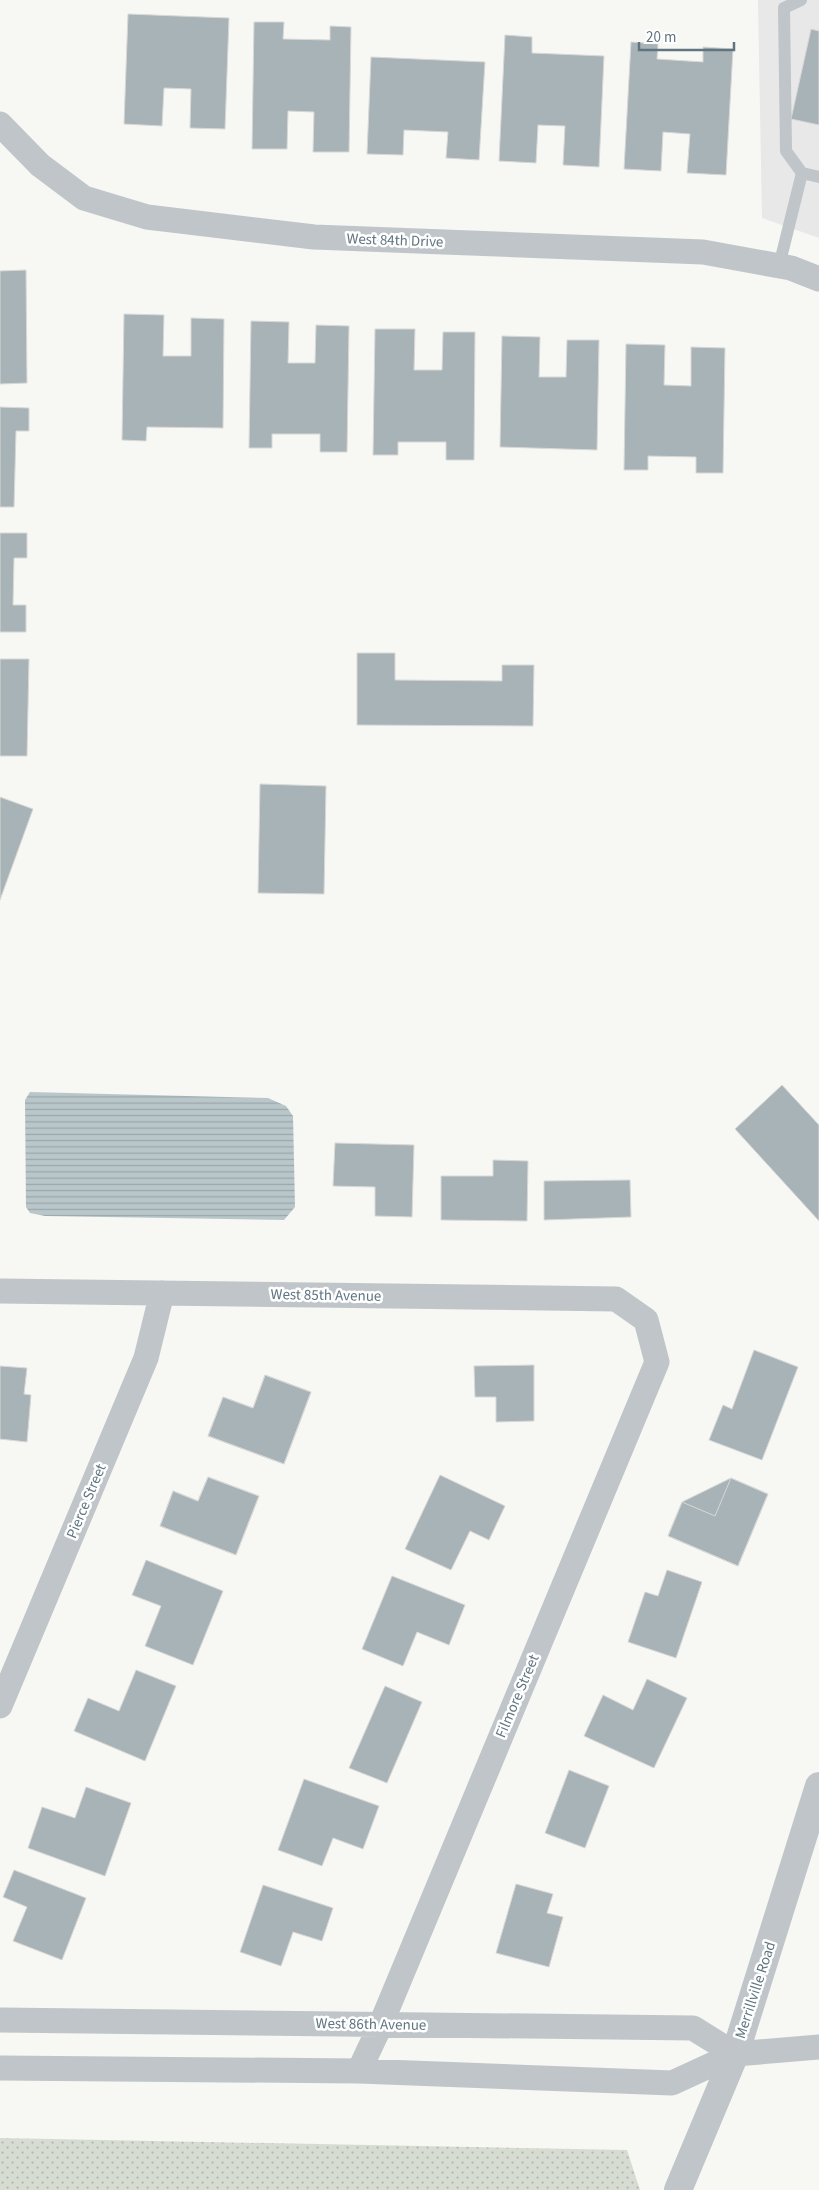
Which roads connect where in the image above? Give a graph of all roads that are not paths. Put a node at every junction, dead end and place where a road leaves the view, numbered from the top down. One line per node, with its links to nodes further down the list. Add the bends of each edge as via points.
1 (801, 0): 3 (lane, via 784,8 786,151)
2 (0, 124): 5 (street, West 84th Drive, via 40,165 84,198 147,217 314,237 703,252)
3 (802, 173): 4 (lane); 5 (lane)
4 (819, 177)
5 (779, 266): 6 (street, West 84th Drive)
6 (819, 279)
7 (0, 1291): 8 (street, West 85th Avenue)
8 (162, 1293): 9 (street, West 85th Avenue, via 616,1298); 10 (street, Pierce Street, via 146,1358)
9 (646, 1320): 13 (street, Filmore Street, via 657,1362)
10 (0, 1706)
11 (819, 1786): 15 (street, Merrillville Road)
12 (0, 2020): 13 (street, West 86th Avenue)
13 (381, 2024): 15 (street, West 86th Avenue, via 693,2028); 17 (street, Filmore Street)
14 (819, 2047): 15 (street)
15 (734, 2054): 17 (street, via 672,2083); 18 (street, Merrillville Road)
16 (0, 2068): 17 (street)
17 (359, 2071)
18 (678, 2190)

